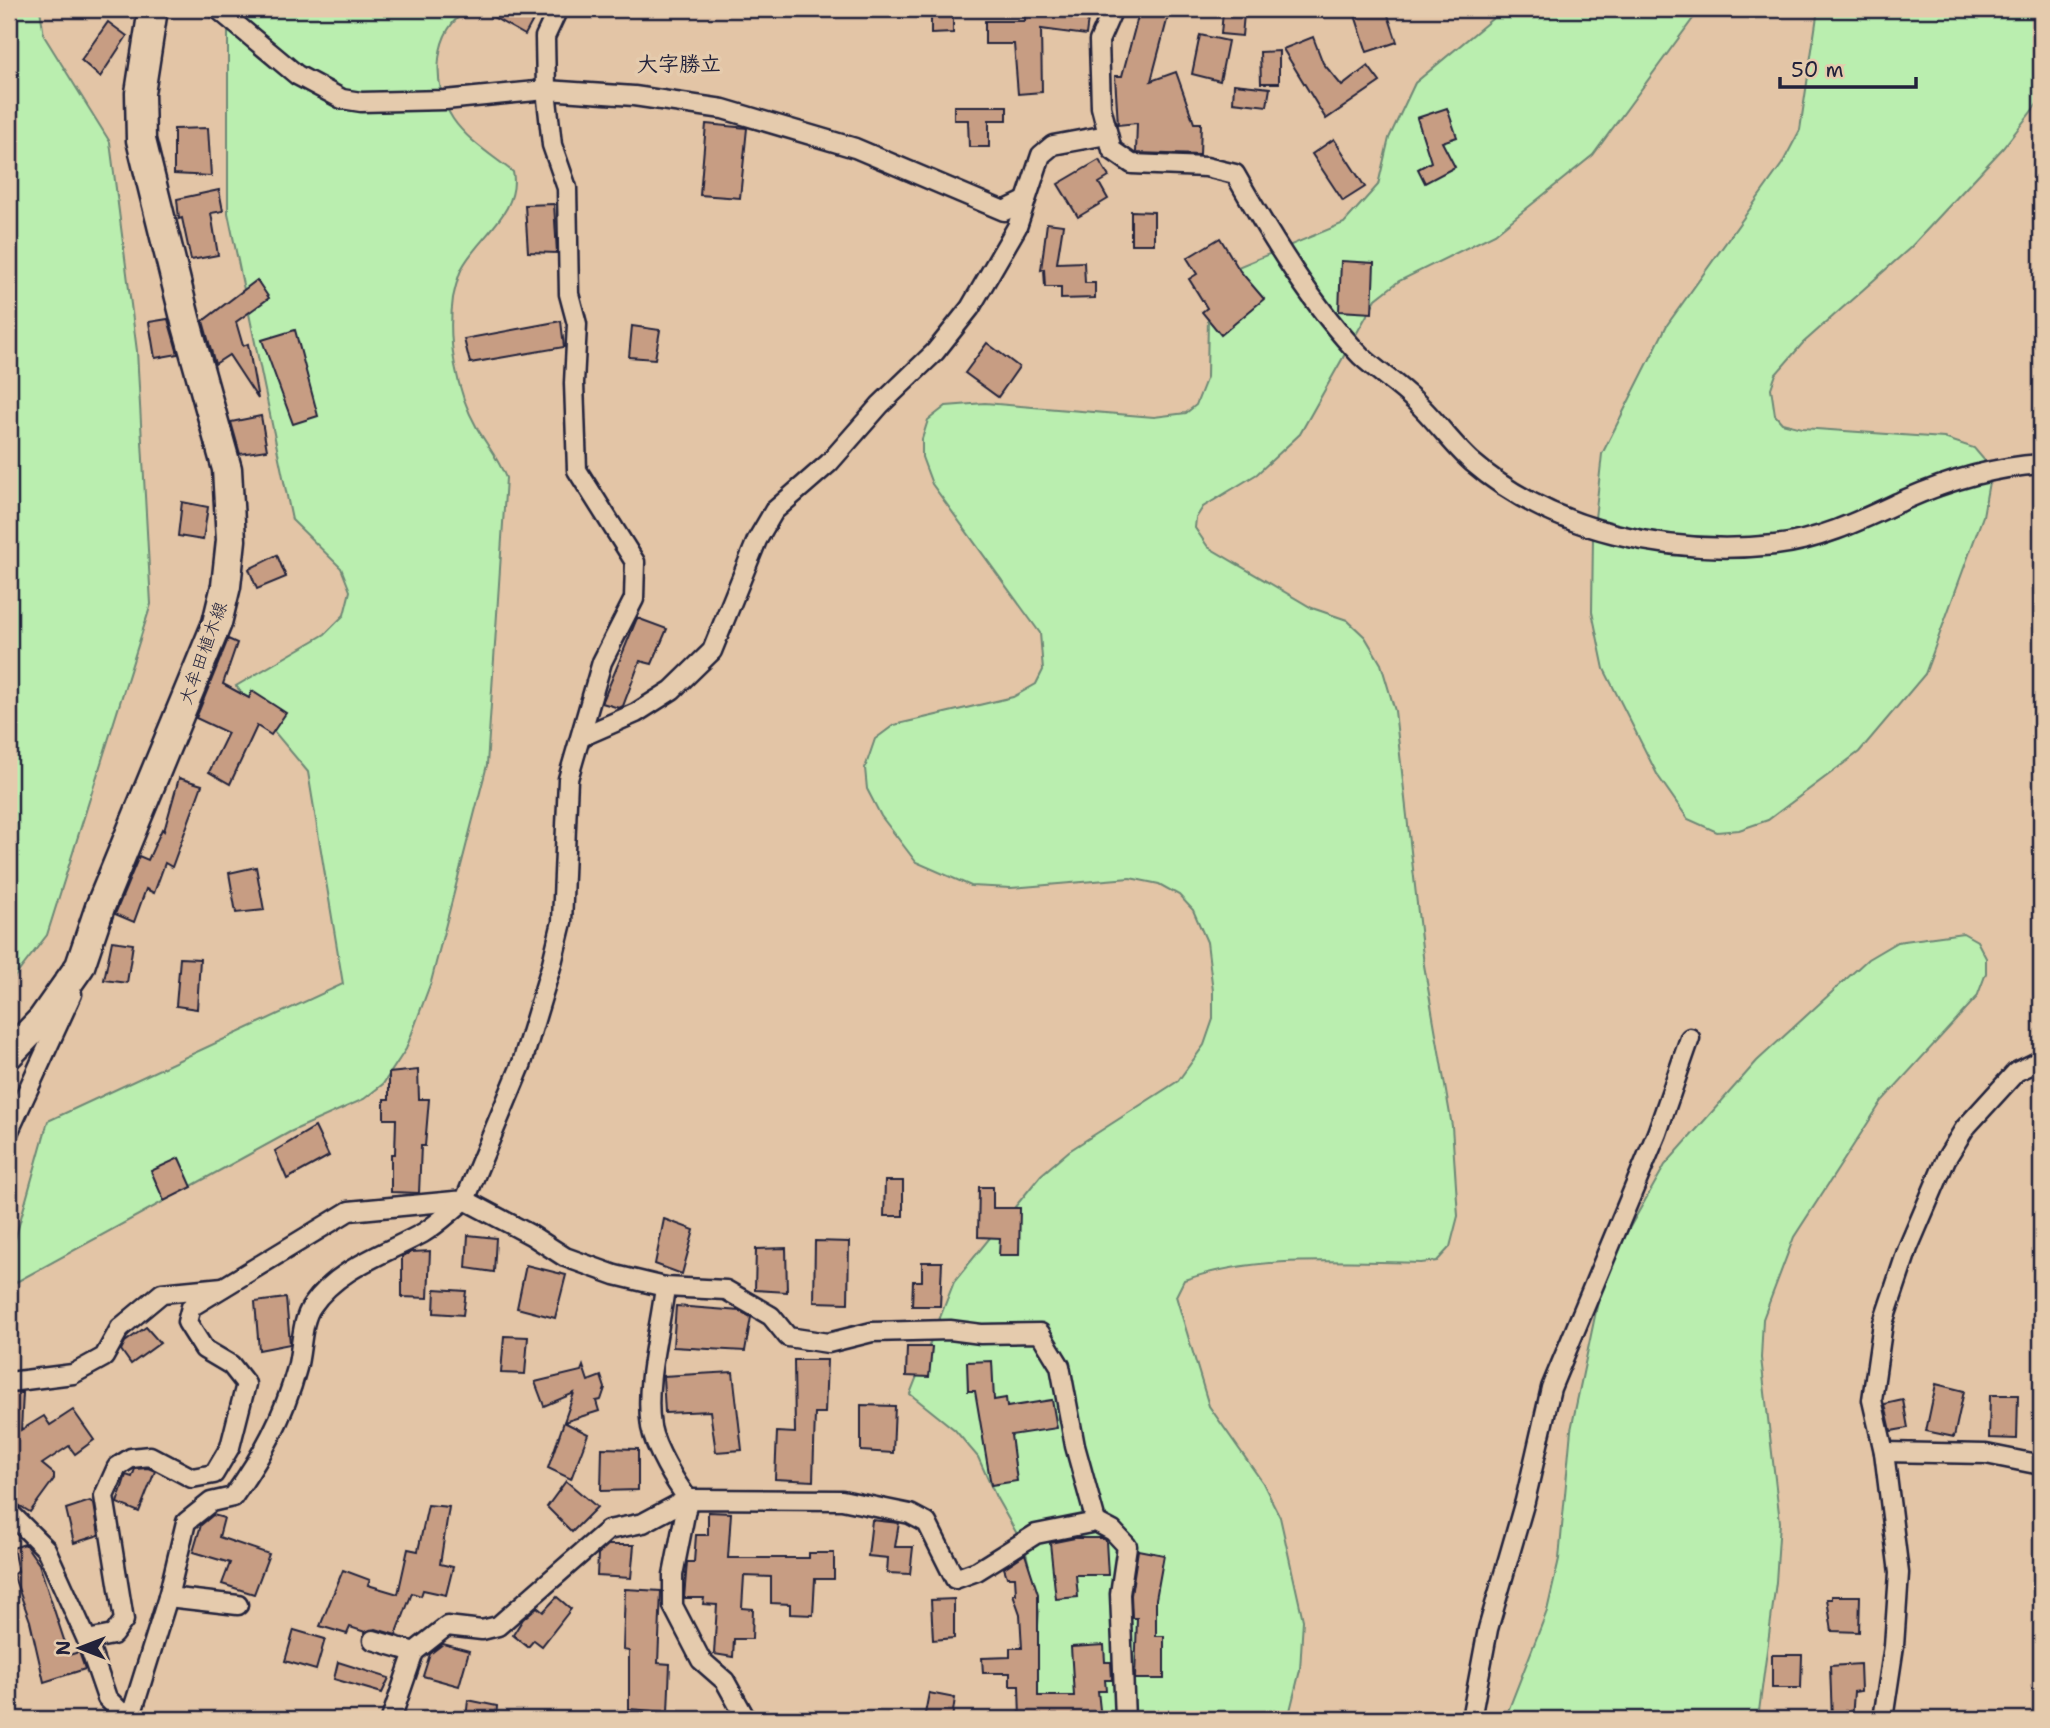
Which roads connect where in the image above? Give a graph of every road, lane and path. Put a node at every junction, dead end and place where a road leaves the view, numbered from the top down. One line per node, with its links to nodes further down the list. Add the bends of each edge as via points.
1 (153, 9): 10 (main road, 大牟田植木線, via 140,93 141,140 227,469 231,540 217,623)
2 (218, 9): 5 (street, via 298,75 342,99 445,100)
3 (558, 9): 5 (street, via 545,37)
4 (1113, 9): 6 (street, via 1099,41 1101,107)
5 (546, 90): 7 (street, via 723,109 855,148 1004,211); 9 (street, via 552,145 567,188 569,294 578,324 577,470 635,562 634,599 602,662)
6 (1107, 135): 7 (street, via 1053,145 1041,155); 8 (street, via 1111,150 1132,164 1206,167 1235,174 1302,282 1361,356 1414,400 1472,461 1534,506 1575,523 1671,545 1775,545 1857,523 1907,499 2004,467)
7 (1025, 201): 9 (street, via 1002,254 935,352 880,405 829,464 774,511 757,540 712,651 671,690 636,713)
8 (2041, 464)
9 (581, 737): 15 (street, via 568,779 562,922 551,967 522,1063)
10 (100, 907): 12 (main road, 大牟田植木線, via 80,966 42,1020); 14 (street, via 78,980)
11 (1689, 1038): 33 (street, via 1657,1133 1551,1388 1488,1629)
12 (9, 1054)
13 (2041, 1060): 19 (street, via 2016,1072 1965,1128 1946,1159 1908,1248 1883,1323 1872,1400)
14 (9, 1131)
15 (465, 1200): 16 (street, via 349,1211); 17 (street, via 565,1257); 24 (street, via 424,1233 354,1269 310,1307 281,1421 233,1497 211,1502 186,1522)
16 (227, 1287): 18 (street, via 162,1293 120,1328 104,1357 73,1374); 26 (street, via 191,1307 187,1322 204,1349 231,1365 246,1384 230,1447 214,1474 192,1478 150,1456 131,1458 117,1467 104,1496 124,1620 113,1635)
17 (665, 1287): 21 (street, via 651,1388 651,1429 676,1484); 23 (street, via 726,1290 771,1316 788,1337 828,1343 872,1332 1040,1334 1060,1366 1075,1447)
18 (9, 1382)
19 (1884, 1452): 20 (street, via 1986,1454); 34 (street, via 1899,1573)
20 (2041, 1465)
21 (688, 1499): 23 (street, via 842,1500 910,1514 927,1523 955,1579 977,1571 1036,1534); 28 (street, via 643,1523 608,1530 498,1626 482,1630 447,1626); 31 (street, via 673,1574 673,1606 701,1660 725,1681)
22 (9, 1512): 26 (street, via 46,1549)
23 (1096, 1522): 32 (street, via 1127,1546 1120,1594)
24 (168, 1597): 25 (street); 29 (street)
25 (238, 1605)
26 (87, 1640): 29 (street, via 107,1698)
27 (373, 1640): 28 (street)
28 (414, 1651): 30 (street)
29 (129, 1719)
30 (391, 1719)
31 (746, 1719)
32 (1125, 1719)
33 (1471, 1719)
34 (1883, 1719)

